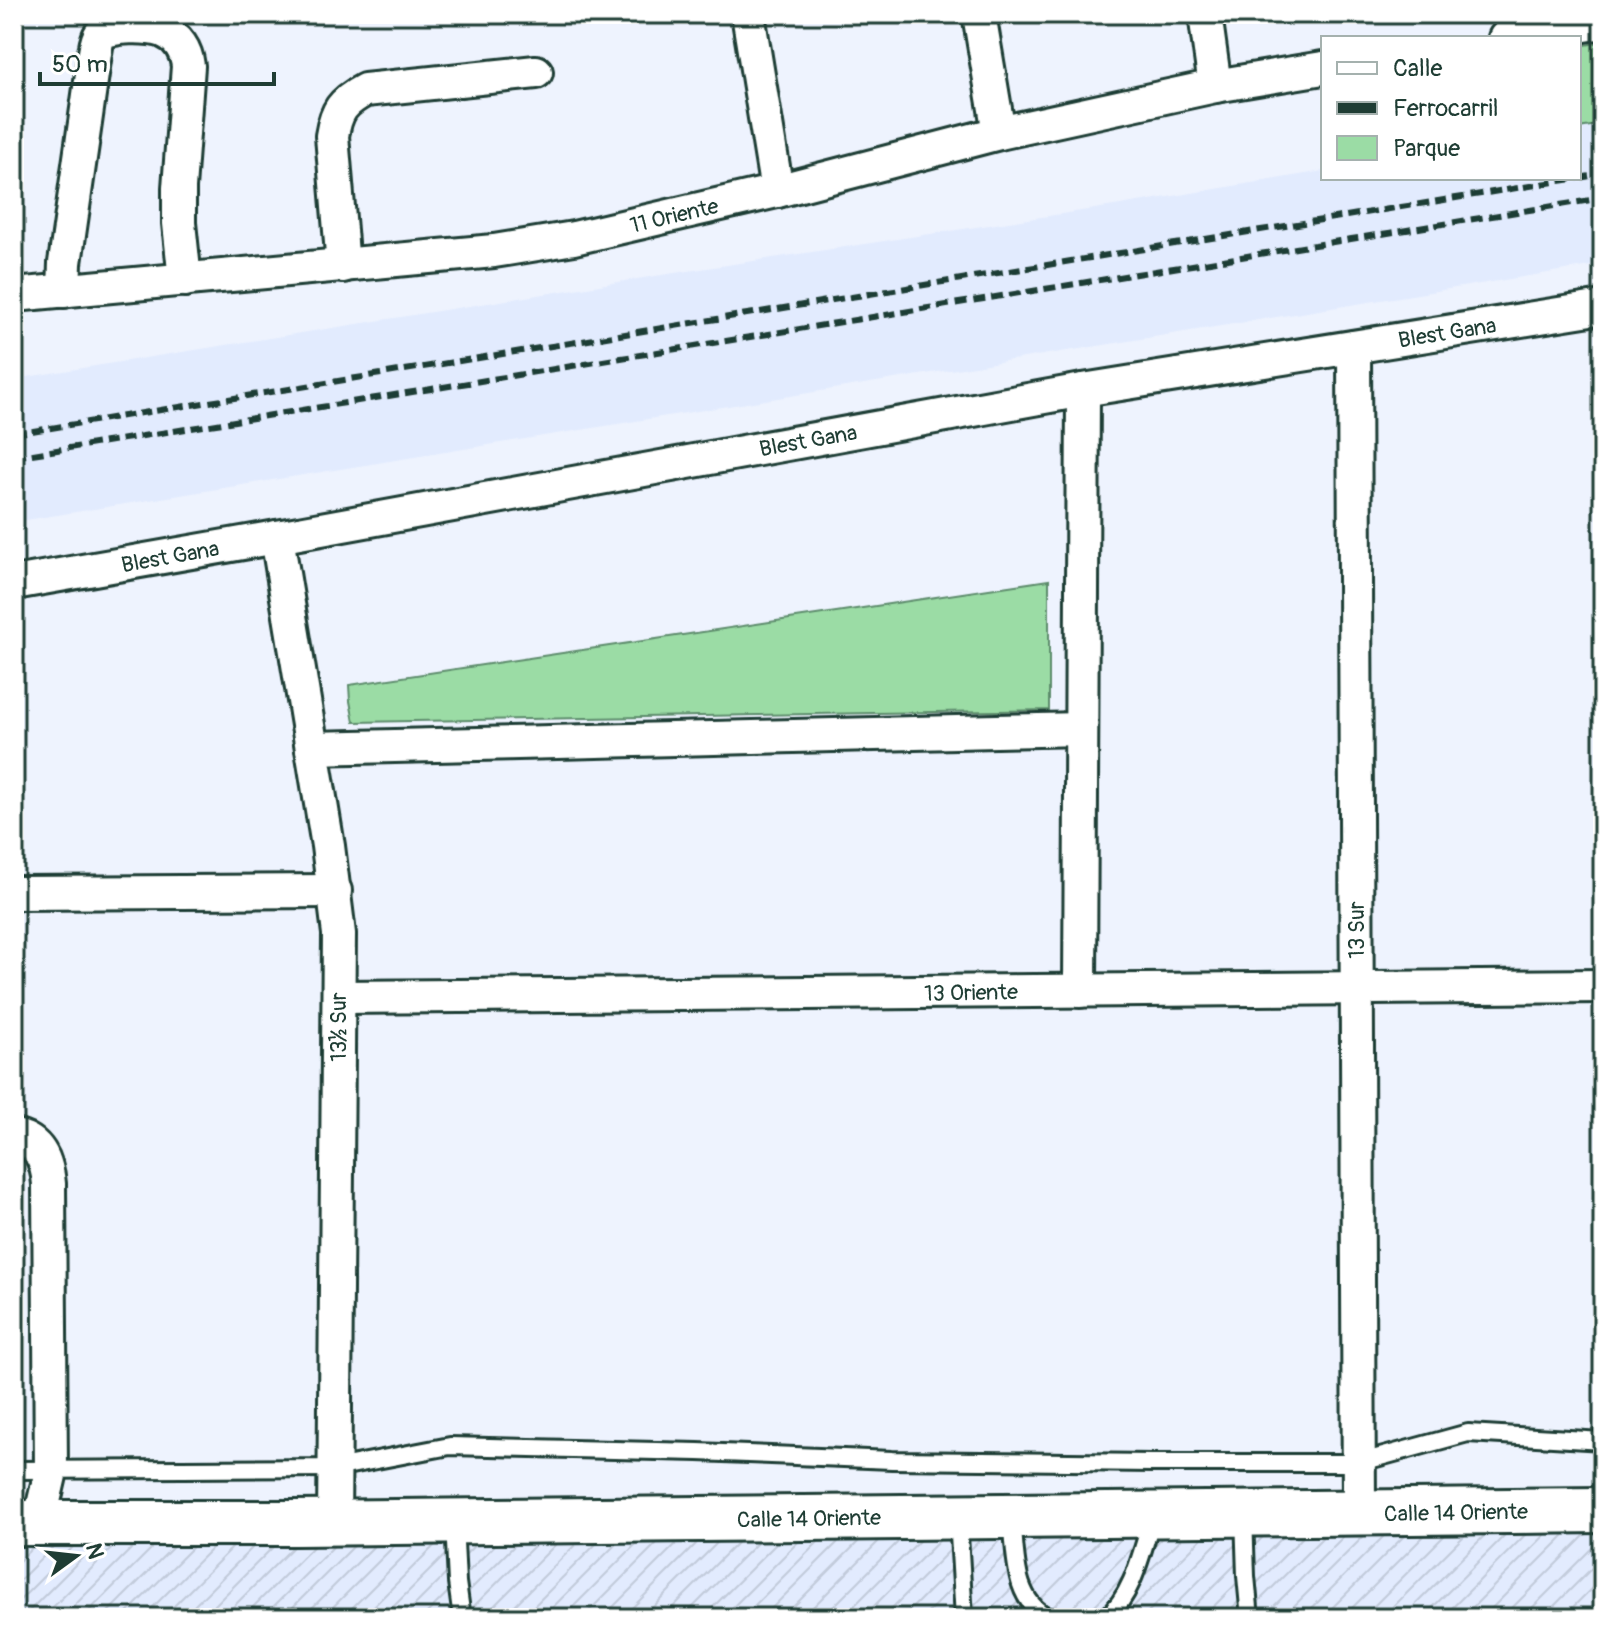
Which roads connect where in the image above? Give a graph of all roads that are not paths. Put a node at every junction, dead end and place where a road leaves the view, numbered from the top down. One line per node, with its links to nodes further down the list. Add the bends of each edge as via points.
1 (748, 14): 10 (street)
2 (979, 14): 9 (street)
3 (1205, 14): 8 (street)
4 (1603, 22): 5 (street)
5 (1517, 36)
6 (1321, 68): 8 (street, 11 Oriente)
7 (536, 72): 11 (street, via 365,90 350,98 340,109 332,136)
8 (1215, 86): 9 (street, 11 Oriente)
9 (999, 133): 10 (street, 11 Oriente)
10 (777, 191): 11 (street, 11 Oriente, via 574,238)
11 (343, 266): 12 (street, 11 Oriente)
12 (185, 280): 13 (street, 11 Oriente); 13 (street, via 179,188 186,54 162,30 115,28 99,36 95,53)
13 (64, 291): 14 (street, 11 Oriente)
14 (14, 295)
15 (1603, 307): 16 (street, Blest Gana)
16 (1354, 347): 17 (street, Blest Gana); 25 (street, 13 Sur)
17 (1083, 390): 18 (street, Blest Gana); 20 (street)
18 (277, 537): 19 (street, Blest Gana); 21 (street, 13½ Sur)
19 (14, 583)
20 (1081, 729): 21 (street); 26 (street)
21 (312, 748): 22 (street, 13½ Sur)
22 (335, 891): 23 (street); 27 (street, 13½ Sur)
23 (14, 893)
24 (1603, 986): 25 (street, 13 Oriente)
25 (1357, 988): 26 (street, 13 Oriente); 30 (street, 13 Sur)
26 (1080, 991): 27 (street, 13 Oriente)
27 (339, 997): 31 (street, 13½ Sur)
28 (14, 1136): 33 (street, via 35,1145 48,1172)
29 (1603, 1441): 30 (lane, via 1468,1433)
30 (1358, 1463): 31 (lane, via 892,1460 450,1446); 35 (street, 13 Sur)
31 (335, 1468): 33 (lane); 42 (street, 13½ Sur)
32 (14, 1470): 33 (lane)
33 (51, 1471): 41 (street)
34 (1603, 1510): 35 (main road, Calle 14 Oriente)
35 (1359, 1513): 36 (main road, Calle 14 Oriente)
36 (1244, 1514): 37 (main road, Calle 14 Oriente); 47 (lane)
37 (1153, 1515): 38 (main road, Calle 14 Oriente); 46 (lane, via 1133,1577)
38 (1012, 1516): 39 (main road, Calle 14 Oriente); 45 (lane, via 1022,1591)
39 (958, 1517): 40 (main road, Calle 14 Oriente); 44 (lane)
40 (454, 1521): 42 (main road, Calle 14 Oriente); 43 (lane)
41 (26, 1523): 42 (main road, Calle 14 Oriente)
42 (334, 1523)
43 (462, 1618)
44 (964, 1618)
45 (1050, 1618)
46 (1106, 1618)
47 (1250, 1618)

